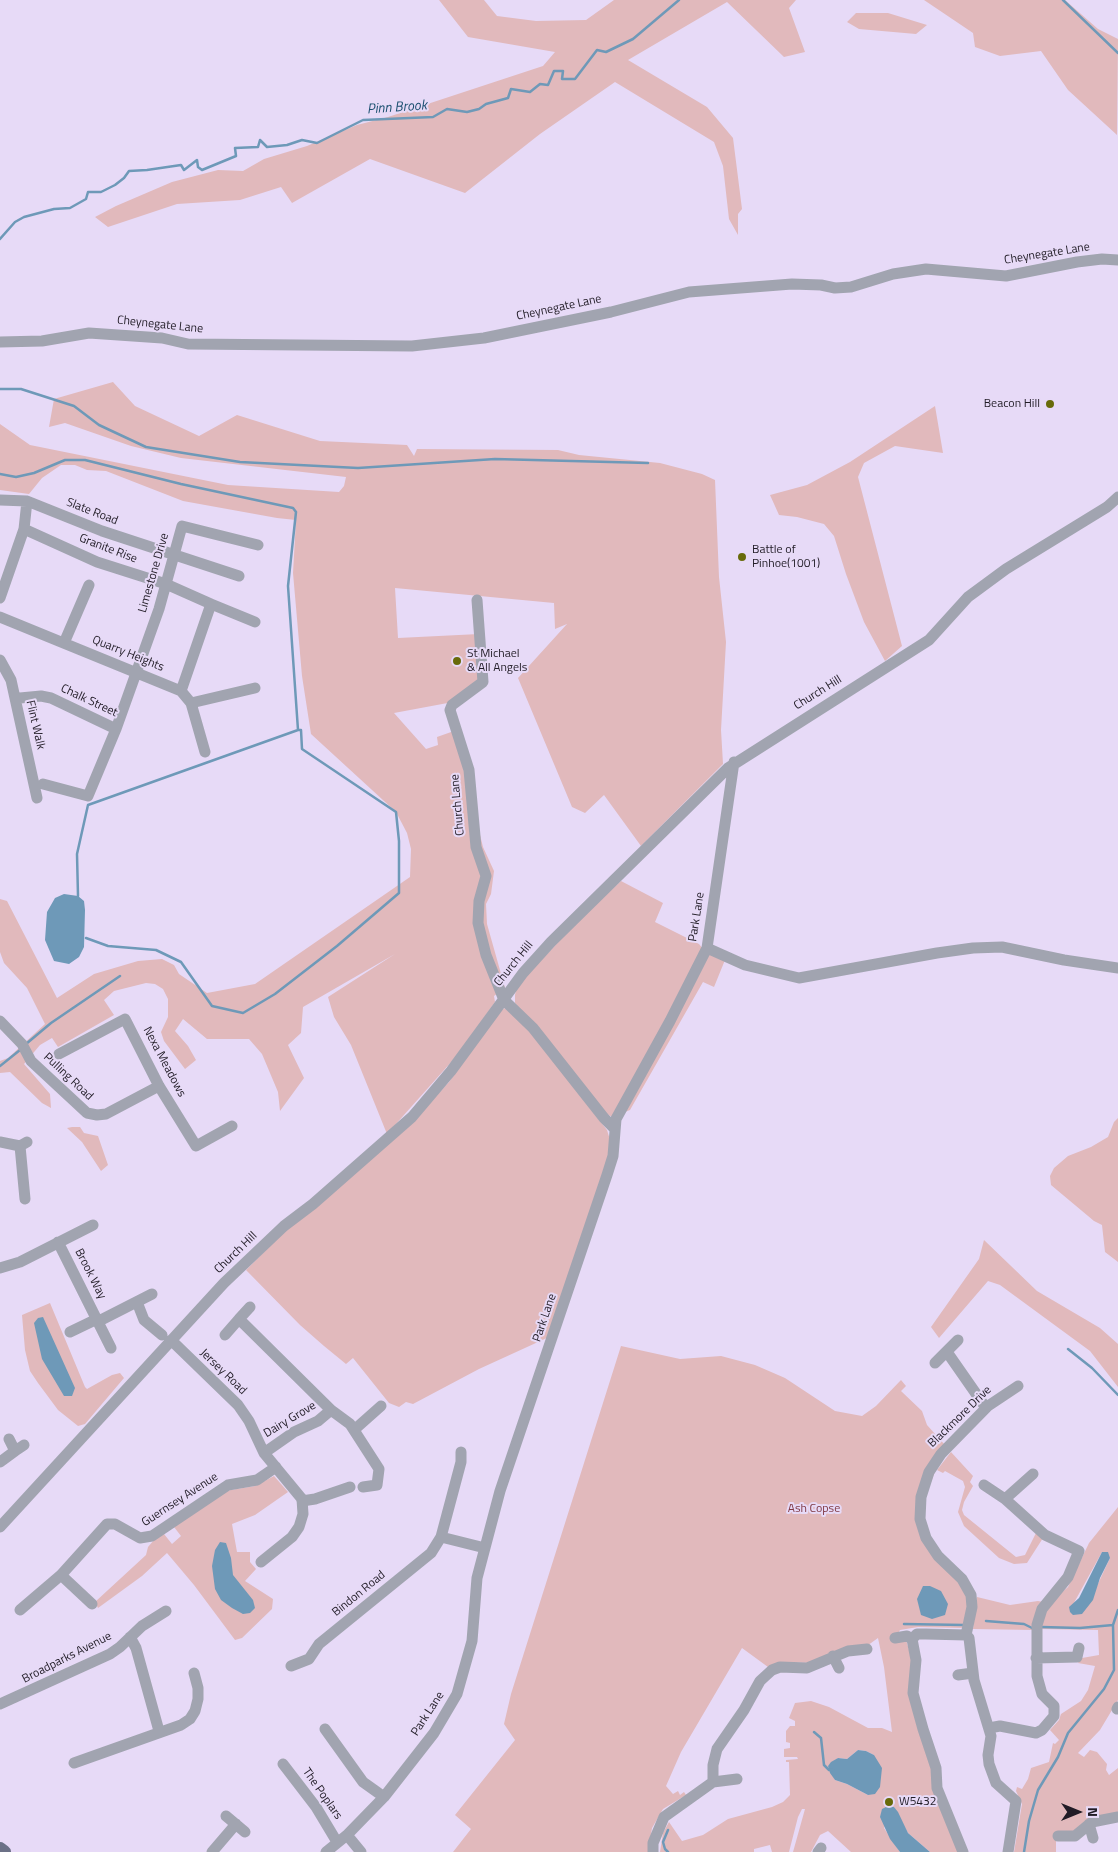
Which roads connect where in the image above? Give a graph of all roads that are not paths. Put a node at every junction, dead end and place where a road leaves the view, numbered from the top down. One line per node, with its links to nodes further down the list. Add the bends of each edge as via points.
1 (1118, 260): 2 (street, Cheynegate Lane, via 1102,258 1006,276 926,269 893,274 851,287 792,284 689,292 603,314 484,338 412,346 188,344 162,338 89,333 42,341)
2 (0, 342)
3 (1118, 497): 27 (street, Church Hill, via 998,574 968,597 929,640)
4 (0, 500): 5 (street, Slate Road)
5 (27, 501): 6 (street); 8 (street, Slate Road, via 102,532)
6 (24, 529): 9 (street); 12 (street, Granite Rise, via 97,562)
7 (258, 545): 8 (street, Limestone Drive, via 182,526)
8 (174, 556): 10 (street, Slate Road); 12 (street, Limestone Drive)
9 (4, 573): 13 (street)
10 (239, 576)
11 (89, 584): 18 (street)
12 (166, 584): 15 (street, Granite Rise); 20 (street, Limestone Drive)
13 (0, 598)
14 (477, 600): 32 (street, Church Lane, via 483,682 452,705 450,710 469,770 476,847 486,876 479,901 478,923 486,955)
15 (216, 606): 17 (street, Granite Rise); 22 (street)
16 (0, 618): 18 (street, Quarry Heights)
17 (255, 622)
18 (64, 643): 20 (street, Quarry Heights)
19 (0, 660): 29 (street, Flint Walk, via 11,680)
20 (136, 672): 22 (street, Quarry Heights); 25 (street, Chalk Street)
21 (255, 688): 24 (street)
22 (181, 691): 24 (street, Quarry Heights)
23 (20, 698): 25 (street, Chalk Street, via 51,698)
24 (191, 703): 26 (street, Quarry Heights)
25 (116, 729): 28 (street, Chalk Street, via 88,796)
26 (205, 752)
27 (734, 762): 30 (street, Park Lane); 32 (street, Church Hill, via 551,942)
28 (43, 784)
29 (37, 798)
30 (707, 948): 31 (street, via 746,965 799,978 937,953 992,947); 37 (street, Park Lane, via 623,1105)
31 (1118, 968)
32 (504, 1000): 37 (street, Church Lane, via 533,1028); 50 (street, Church Hill, via 412,1117 250,1257)
33 (3, 1023): 35 (street, Pulling Road, via 38,1069 92,1115 106,1114)
34 (59, 1054): 35 (street, Nexa Meadows, via 125,1019)
35 (159, 1086): 36 (street, Nexa Meadows, via 196,1146)
36 (232, 1126)
37 (615, 1129): 73 (street, Park Lane, via 607,1175 514,1446)
38 (0, 1142): 39 (street, via 23,1144)
39 (25, 1199)
40 (93, 1226): 41 (street)
41 (58, 1242): 42 (street, via 20,1262); 47 (street, Brook Way)
42 (0, 1268)
43 (152, 1294): 44 (street, Brook Way)
44 (137, 1302): 47 (street, Brook Way); 50 (street, via 144,1320)
45 (250, 1307): 46 (street)
46 (240, 1319): 49 (street); 58 (street, Dairy Grove)
47 (98, 1320): 48 (street, Brook Way); 52 (street, Brook Way)
48 (70, 1332)
49 (226, 1335)
50 (166, 1338): 62 (street, Jersey Road, via 238,1405); 71 (street, Church Hill)
51 (958, 1340): 53 (street)
52 (111, 1348)
53 (946, 1352): 54 (street); 57 (street)
54 (935, 1363)
55 (1018, 1386): 57 (street, Blackmore Drive)
56 (381, 1406): 59 (street)
57 (986, 1408): 79 (street, Blackmore Drive, via 935,1463 923,1489 920,1505 922,1528 928,1543 969,1588 972,1607)
58 (331, 1410): 59 (street, Dairy Grove); 62 (street, Dairy Grove)
59 (354, 1430): 67 (street, Dairy Grove, via 378,1469 377,1485)
60 (9, 1439): 63 (street, via 20,1448)
61 (461, 1452): 72 (street, Bindon Road)
62 (264, 1453): 64 (street, Jersey Road)
63 (0, 1462)
64 (276, 1467): 70 (street, Jersey Road); 75 (street, Guernsey Avenue, via 257,1480 228,1485 152,1536 140,1538 115,1524 107,1524)
65 (1033, 1474): 69 (street)
66 (984, 1485): 69 (street)
67 (363, 1487)
68 (350, 1488): 70 (street)
69 (1005, 1499): 86 (street, via 1045,1535 1079,1551 1064,1582 1042,1609 1037,1629)
70 (302, 1500): 74 (street, via 303,1514 299,1527 292,1537)
71 (0, 1527)
72 (441, 1537): 73 (street); 87 (street, Bindon Road, via 431,1553 319,1644 310,1659)
73 (485, 1548): 100 (street, Park Lane, via 476,1584 472,1641 457,1694 434,1733)
74 (261, 1562)
75 (61, 1575): 76 (street); 77 (street, Guernsey Avenue)
76 (92, 1604)
77 (20, 1610)
78 (166, 1612): 80 (street, Broadparks Avenue, via 142,1626)
79 (966, 1635): 82 (street, via 920,1634); 90 (street, via 970,1641)
80 (130, 1638): 92 (street, Broadparks Avenue, via 110,1654); 95 (street, via 136,1648)
81 (895, 1638): 82 (street, via 907,1636)
82 (912, 1639): 114 (street, via 916,1660 914,1693 920,1722 936,1768 937,1788)
83 (867, 1649): 84 (street)
84 (833, 1656): 88 (street); 99 (street, via 807,1668 774,1669 760,1681 717,1749 713,1765)
85 (1075, 1657): 86 (street, via 1058,1652)
86 (1036, 1658): 93 (street, via 1041,1691 1055,1709 1052,1719 1036,1733 1000,1726)
87 (291, 1666)
88 (839, 1668)
89 (194, 1673): 95 (street, via 198,1688 195,1711 181,1725)
90 (973, 1673): 91 (street); 93 (street)
91 (958, 1675)
92 (0, 1704)
93 (989, 1728): 115 (street, via 988,1760 994,1778 1016,1801)
94 (325, 1729): 100 (street, via 362,1782)
95 (159, 1731): 96 (street)
96 (74, 1763)
97 (283, 1764): 107 (street, The Poplars, via 316,1807)
98 (737, 1779): 99 (street)
99 (714, 1782): 113 (street, via 664,1817 653,1843)
100 (384, 1797): 104 (street, Park Lane)
101 (226, 1816): 110 (street, via 241,1828)
102 (1118, 1817): 103 (street)
103 (1089, 1824): 105 (street, via 1075,1836); 106 (street)
104 (347, 1835): 107 (street, Park Lane); 112 (street)
105 (1058, 1836)
106 (1094, 1838)
107 (337, 1842): 111 (street, Park Lane)
108 (0, 1849): 109 (main road)
109 (4, 1852)
110 (212, 1852)
111 (326, 1852)
112 (361, 1852)
113 (653, 1852)
114 (963, 1852)
115 (1008, 1852)

